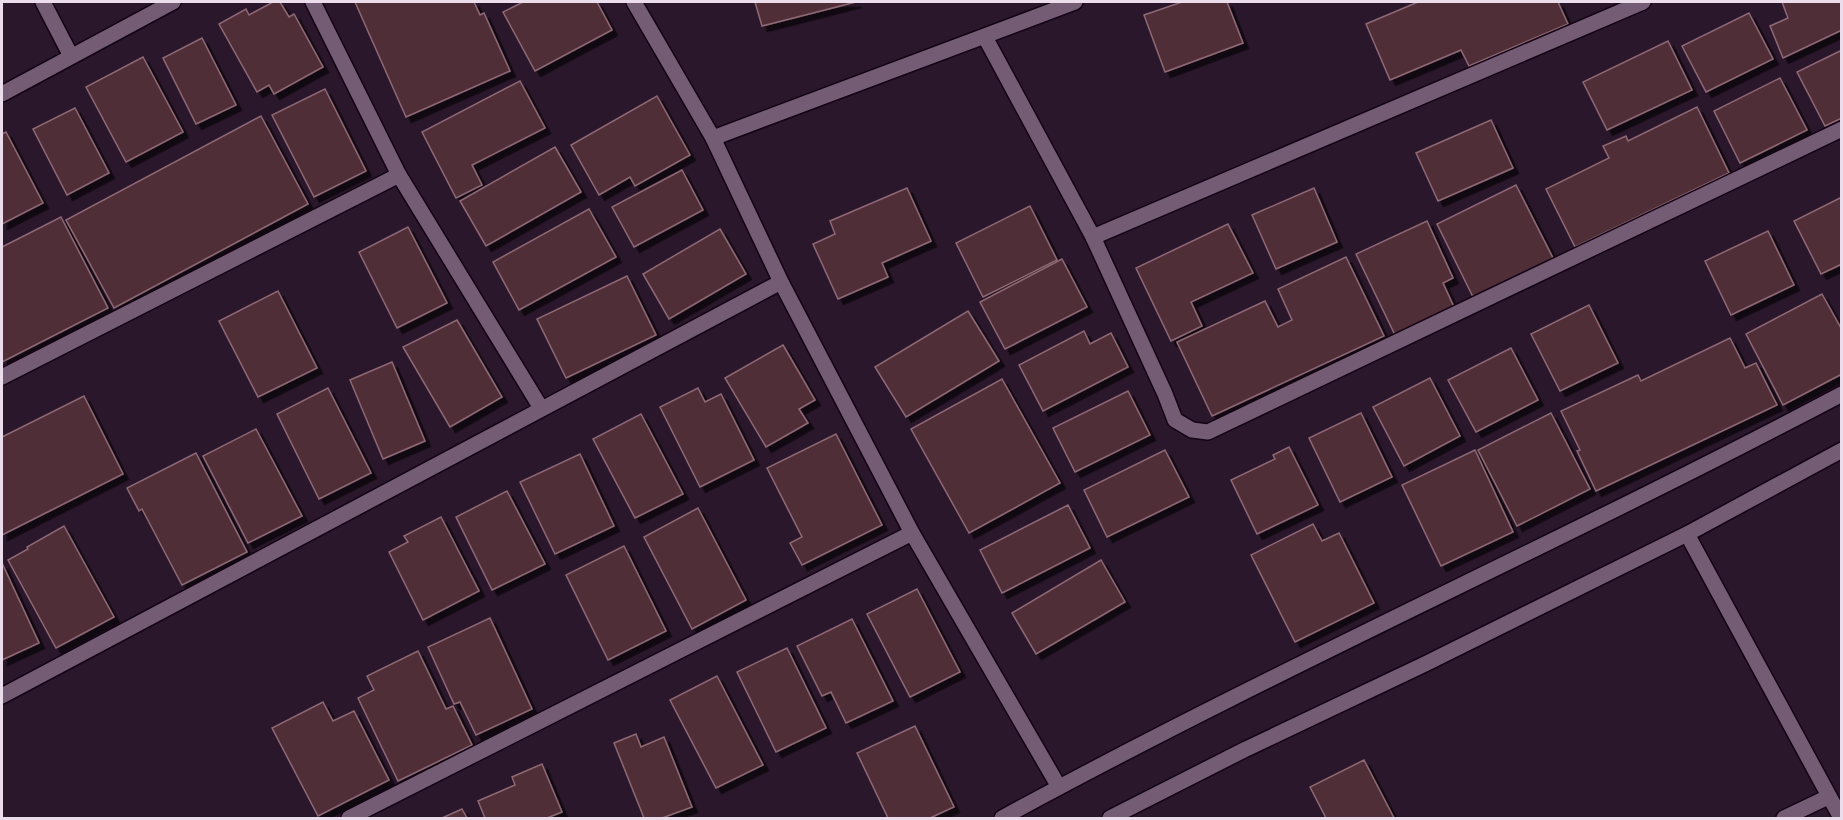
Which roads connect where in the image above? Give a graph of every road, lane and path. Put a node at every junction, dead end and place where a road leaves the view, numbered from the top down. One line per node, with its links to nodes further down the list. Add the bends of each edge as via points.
1 (44, 2): 8 (street)
2 (173, 2): 8 (street)
3 (313, 2): 12 (street)
4 (634, 2): 11 (street)
5 (1075, 2): 7 (street)
6 (1643, 2): 13 (street)
7 (985, 37): 11 (street); 13 (street)
8 (71, 56): 9 (street)
9 (2, 94)
10 (1842, 129): 13 (street, via 1208,432 1192,430 1175,420)
11 (712, 138): 14 (street)
12 (399, 175): 15 (street); 17 (street)
13 (1093, 237)
14 (781, 282): 17 (street); 19 (street)
15 (2, 377)
16 (1842, 394): 22 (street)
17 (541, 408): 21 (street)
18 (1842, 450): 20 (street)
19 (912, 533): 22 (street); 24 (street)
20 (1687, 534): 23 (street); 26 (street)
21 (2, 696)
22 (1059, 787): 25 (street)
23 (1828, 797): 27 (street); 28 (street)
24 (349, 819)
25 (1002, 819)
26 (1110, 819)
27 (1784, 819)
28 (1841, 819)

